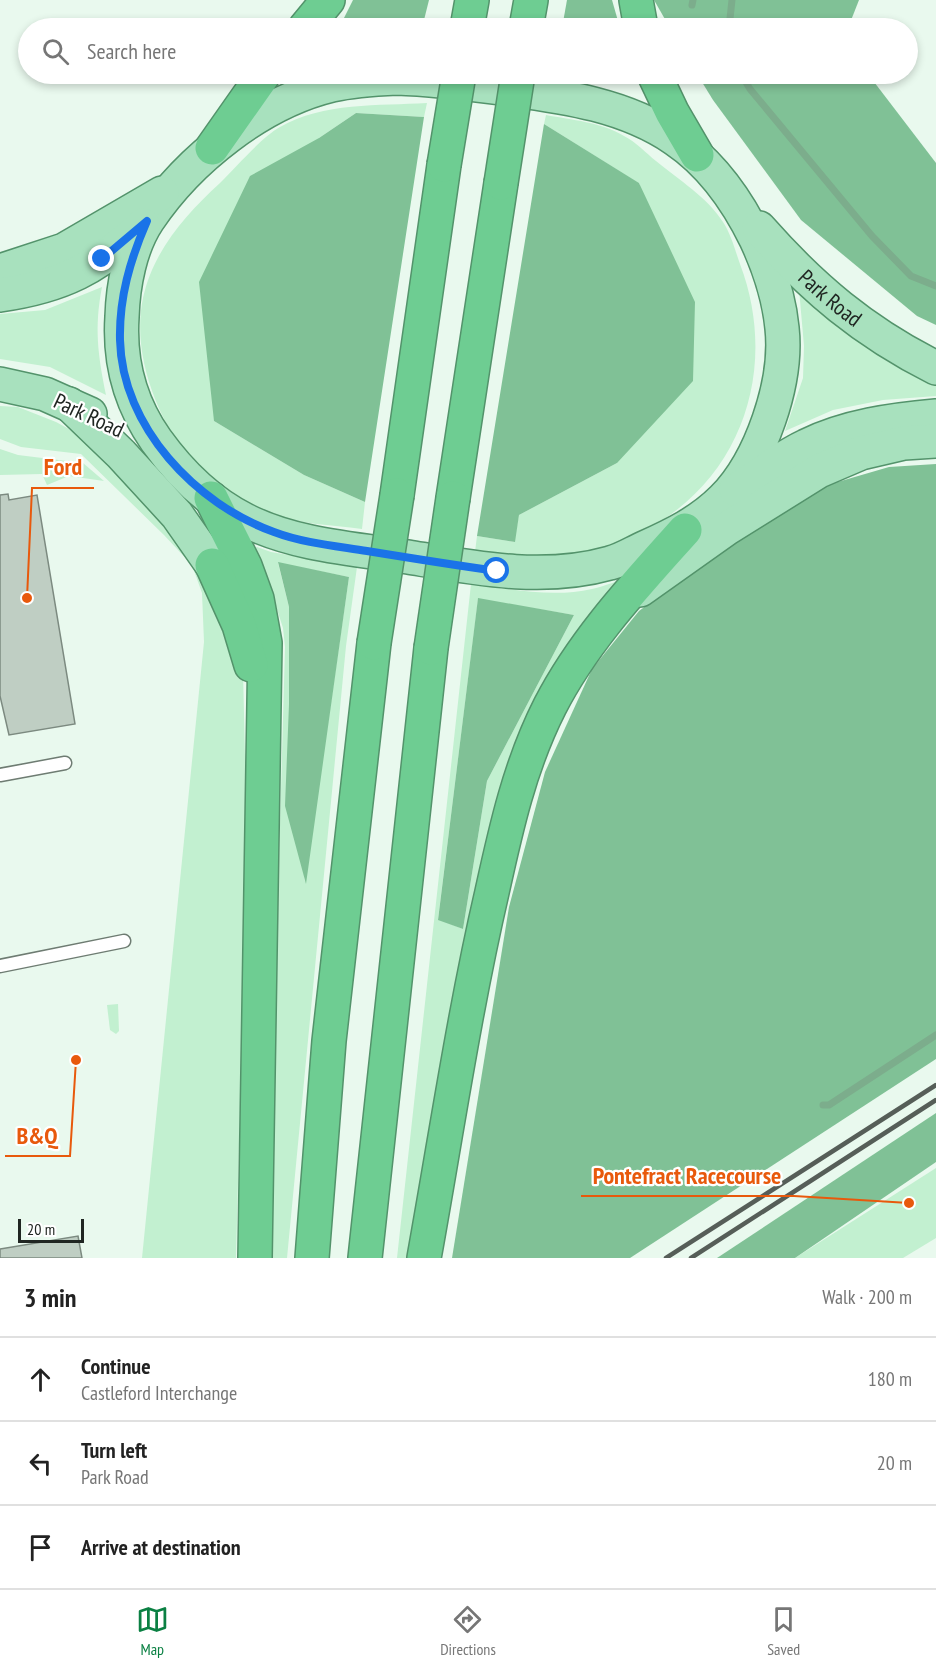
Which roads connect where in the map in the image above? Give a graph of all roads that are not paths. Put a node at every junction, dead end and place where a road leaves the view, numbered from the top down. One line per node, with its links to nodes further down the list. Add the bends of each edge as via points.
1 (327, 0): 3 (highway)
2 (636, 0): 4 (highway)
3 (313, 18)
4 (639, 18)
5 (257, 84): 11 (highway)
6 (336, 84): 11 (main road, via 300,95)
7 (457, 84): 35 (highway, bridge, via 374,643 329,1041)
8 (467, 84): 12 (main road, via 574,98 620,111)
9 (516, 84): 36 (highway, bridge, via 431,648)
10 (659, 84): 12 (highway)
11 (212, 148): 13 (main road)
12 (697, 155): 14 (main road)
13 (179, 183): 15 (main road); 16 (main road, via 64,250)
14 (741, 209): 18 (main road, Park Road, via 838,308); 25 (main road, via 775,290 783,332 780,376 769,419 752,457)
15 (147, 221): 17 (main road, via 127,240 76,275 38,289); 23 (main road, via 126,281 120,341 133,400)
16 (0, 272)
17 (0, 295)
18 (936, 368)
19 (0, 384): 20 (main road, Park Road, via 36,391)
20 (69, 404): 23 (main road, Park Road, via 137,438); 27 (main road, via 122,454 177,515)
21 (936, 416): 25 (main road, via 888,420 832,435 805,446)
22 (936, 441): 28 (main road, via 904,443 861,453 819,471 726,528)
23 (172, 462): 24 (main road)
24 (211, 498): 26 (main road, via 243,519 276,533 321,544 497,571 552,573 611,563); 29 (highway, via 257,599 265,643)
25 (724, 498): 26 (main road)
26 (685, 530): 28 (highway)
27 (212, 565): 29 (highway, via 239,625)
28 (617, 606): 37 (highway, via 579,655 550,707 520,776 479,948)
29 (262, 713): 34 (highway)
30 (65, 763): 31 (lane)
31 (0, 775)
32 (124, 941): 33 (lane)
33 (0, 966)
34 (255, 1258)
35 (312, 1258)
36 (365, 1258)
37 (424, 1258)

